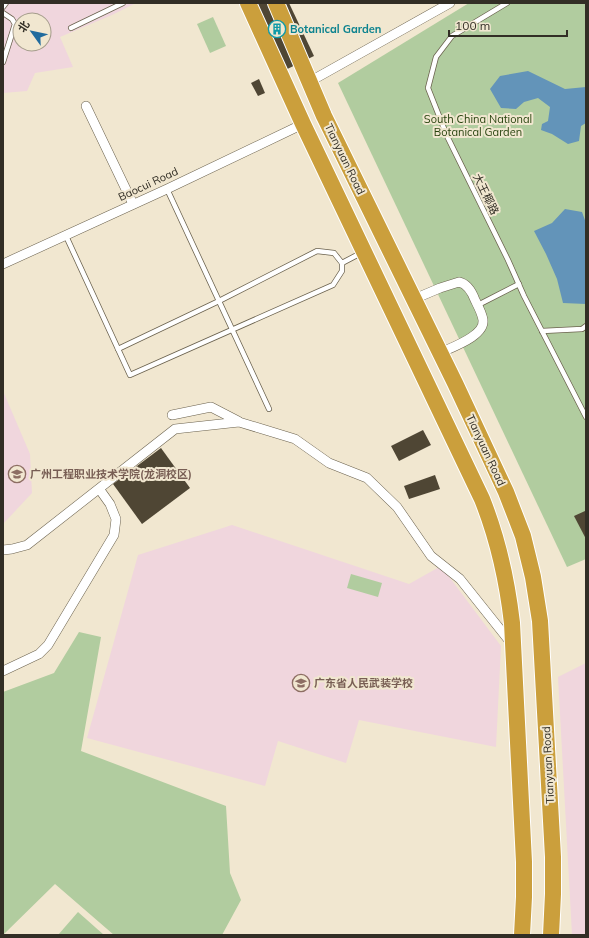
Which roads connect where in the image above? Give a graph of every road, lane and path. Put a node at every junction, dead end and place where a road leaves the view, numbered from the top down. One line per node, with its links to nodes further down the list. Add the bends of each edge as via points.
1 (6, 3): 7 (lane)
2 (123, 3): 9 (lane)
3 (248, 3): 13 (highway, Tianyuan Road)
4 (276, 3): 11 (highway, Tianyuan Road)
5 (450, 3): 11 (street)
6 (508, 3): 20 (lane, 大王椰路, via 452,36 436,57 428,88 447,136)
7 (3, 8)
8 (3, 13): 10 (lane, via 15,24)
9 (71, 28)
10 (3, 62)
11 (309, 82): 21 (highway, Tianyuan Road)
12 (86, 106): 15 (street)
13 (303, 124): 14 (street, Baocui Road); 17 (highway, Tianyuan Road)
14 (167, 189): 15 (street, Baocui Road); 22 (lane)
15 (133, 204): 16 (street, Baocui Road)
16 (66, 236): 19 (street, Baocui Road); 27 (lane)
17 (363, 252): 18 (lane); 35 (highway, Tianyuan Road, via 488,514 508,587)
18 (342, 263): 22 (lane, via 334,253 316,251); 25 (lane, via 342,271 332,285)
19 (3, 264)
20 (519, 284): 23 (lane); 26 (lane, 大王椰路)
21 (414, 299): 23 (street, via 459,282 467,285); 28 (highway, Tianyuan Road)
22 (219, 301): 25 (lane); 27 (lane)
23 (478, 305): 28 (street, via 483,326 465,341)
24 (586, 326): 26 (lane)
25 (232, 329): 27 (lane, via 130,375); 29 (lane)
26 (542, 331): 31 (lane, 大王椰路)
27 (118, 349)
28 (440, 353): 38 (highway, Tianyuan Road, via 516,516 533,577 540,621 553,857)
29 (269, 409)
30 (172, 415): 32 (street, via 211,406)
31 (586, 417)
32 (239, 422): 34 (street, via 175,429 27,545); 35 (street, via 295,439 329,463 367,478 397,507 431,556 460,580)
33 (100, 490): 36 (street, via 116,519 114,535 48,645 39,654)
34 (3, 550)
35 (513, 646): 37 (highway, Tianyuan Road, via 524,862)
36 (3, 671)
37 (522, 935)
38 (551, 935)

